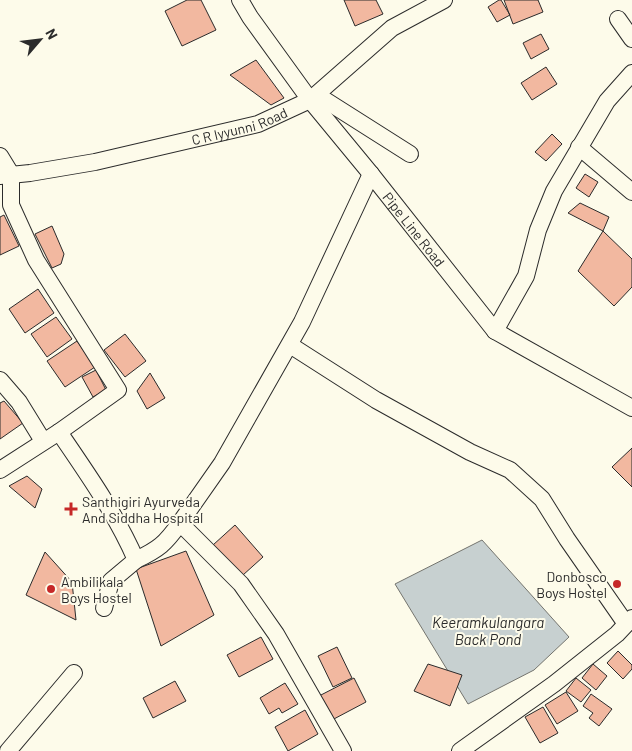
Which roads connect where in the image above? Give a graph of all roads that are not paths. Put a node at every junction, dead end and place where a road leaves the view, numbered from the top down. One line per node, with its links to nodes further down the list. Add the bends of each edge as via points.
1 (240, 0): 6 (street, Pipe Line Road)
2 (444, 0): 6 (street, C R Iyyunni Road, via 392,28)
3 (618, 19): 4 (street)
4 (632, 39)
5 (632, 73): 7 (street, via 607,102)
6 (314, 98): 8 (street); 10 (street, Pipe Line Road); 11 (street, C R Iyyunni Road, via 258,124 96,162)
7 (579, 147): 12 (street); 13 (street, via 554,191 538,230 526,276)
8 (410, 154)
9 (0, 156): 11 (street)
10 (371, 174): 13 (street, Pipe Line Road); 14 (street)
11 (5, 175): 17 (street, via 12,205 36,260 118,390)
12 (632, 192)
13 (495, 331): 16 (street, Pipe Line Road)
14 (290, 345): 20 (street, via 222,463); 23 (street, via 376,400 470,452 510,470 542,499 567,539)
15 (0, 380): 18 (street)
16 (632, 408)
17 (59, 432): 18 (street); 21 (street, via 125,535)
18 (43, 441): 19 (street)
19 (0, 470)
20 (180, 523): 21 (street, via 167,541); 26 (street, via 241,584 276,634)
21 (136, 560): 22 (street, via 110,581)
22 (104, 608)
23 (629, 621): 27 (street, via 554,684)
24 (74, 673): 25 (street)
25 (8, 751)
26 (343, 751)
27 (460, 751)

